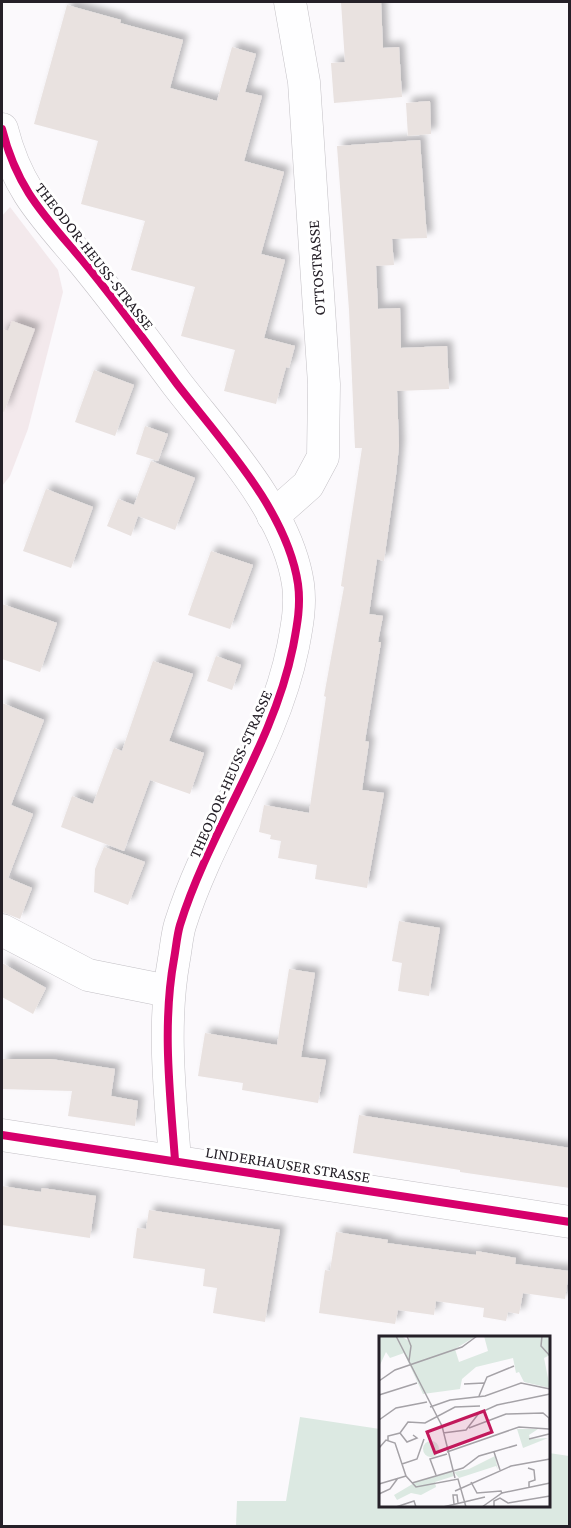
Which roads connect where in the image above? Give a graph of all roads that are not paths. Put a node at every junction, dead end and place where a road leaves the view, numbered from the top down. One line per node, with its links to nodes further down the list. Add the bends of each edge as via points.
1 (290, 2): 3 (street, OTTOSTRASSE, via 304,82 324,384 323,457 308,485)
2 (2, 129): 3 (street, THEODOR-HEUSS-STRASSE, via 13,167 33,202 131,323)
3 (273, 516): 5 (street, THEODOR-HEUSS-STRASSE, via 289,549 298,585 299,619 290,661 276,709 179,926)
4 (2, 930): 5 (street, via 88,975)
5 (168, 991): 7 (street, THEODOR-HEUSS-STRASSE, via 168,1065)
6 (2, 1135): 7 (street, LINDERHAUSER STRASSE)
7 (175, 1160): 8 (street, LINDERHAUSER STRASSE)
8 (570, 1222)

